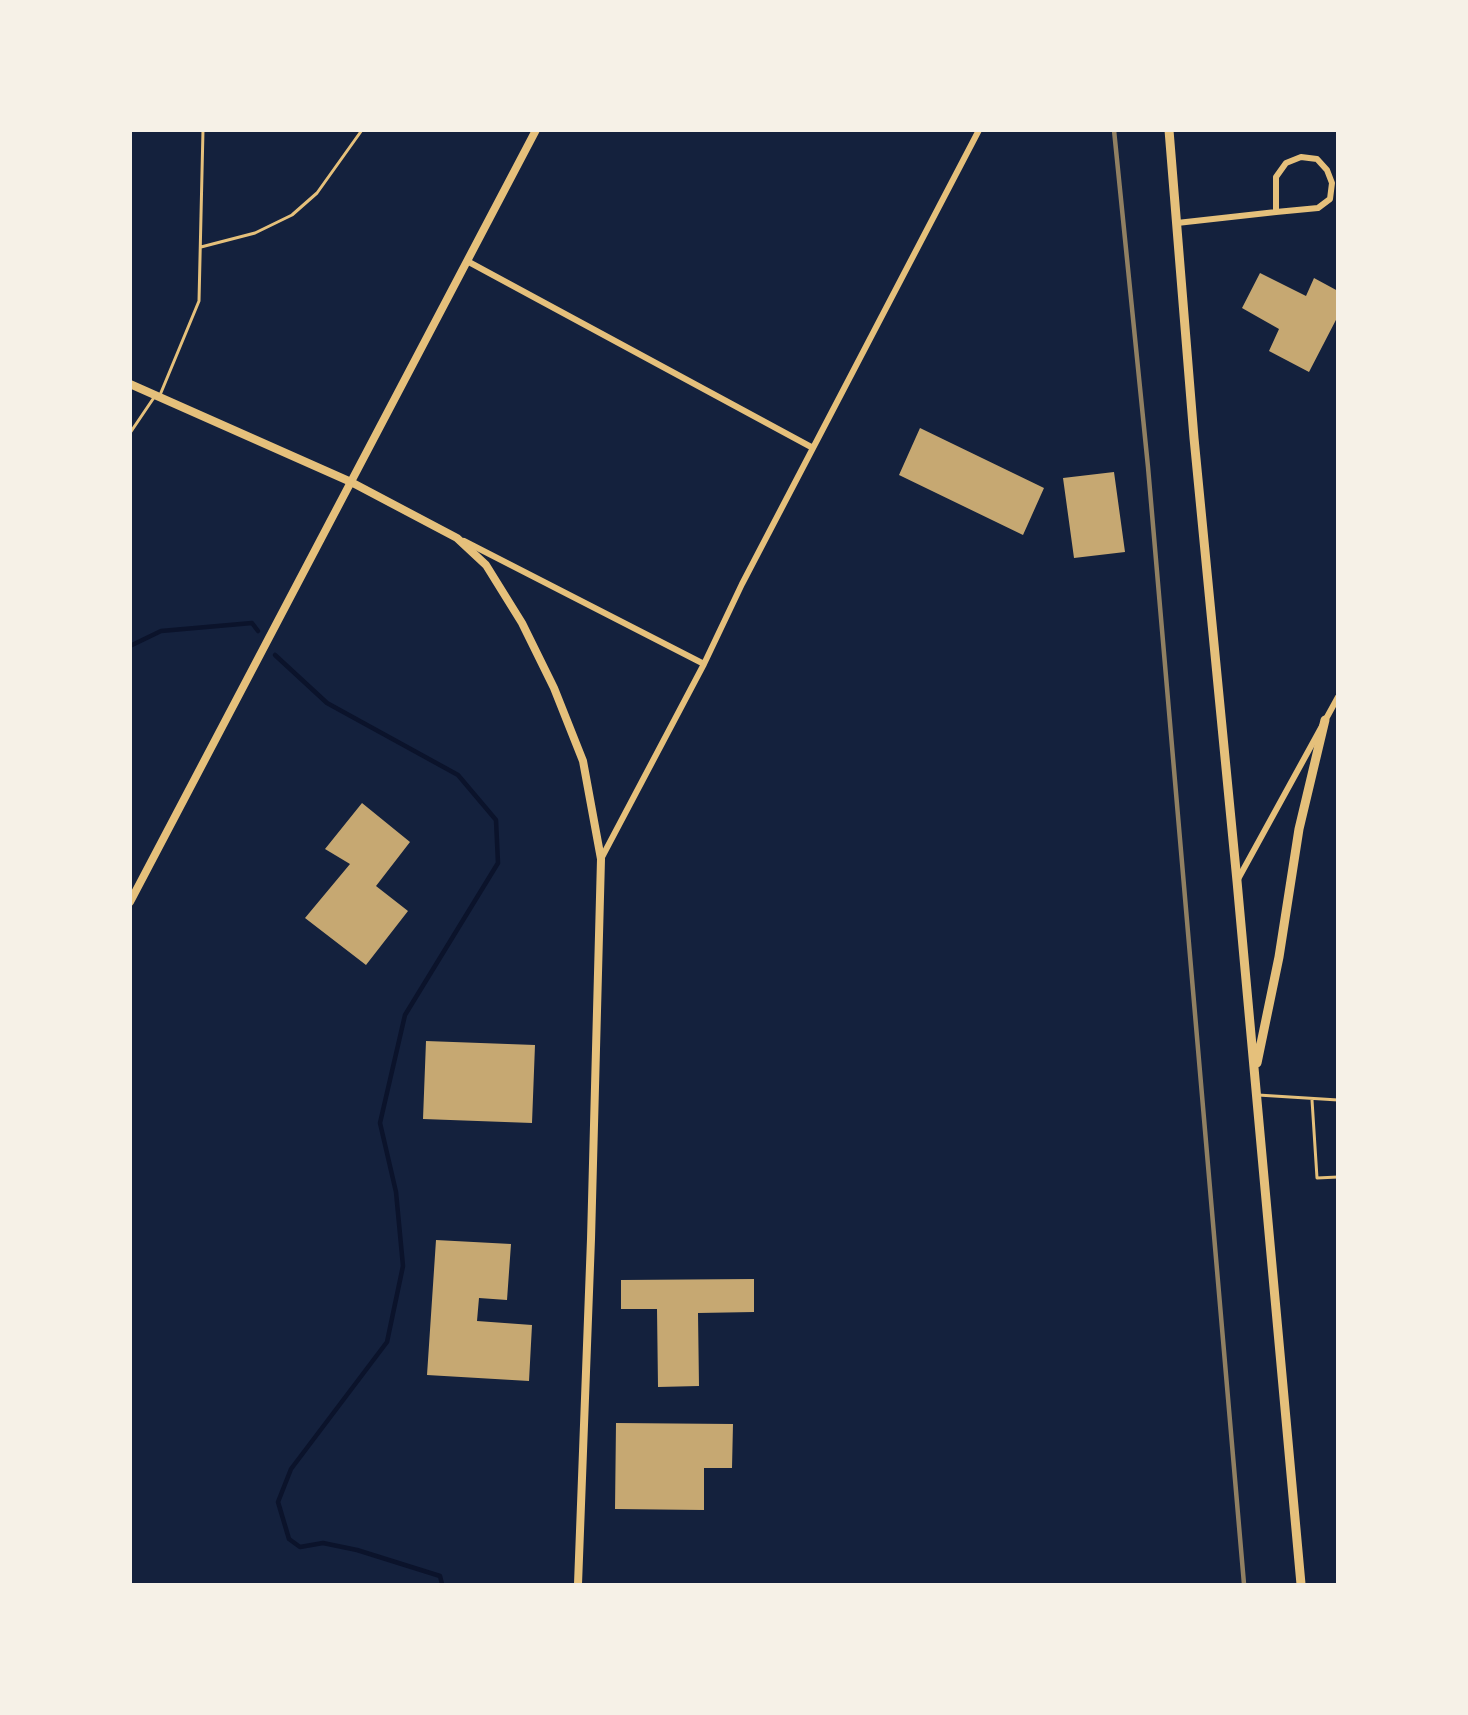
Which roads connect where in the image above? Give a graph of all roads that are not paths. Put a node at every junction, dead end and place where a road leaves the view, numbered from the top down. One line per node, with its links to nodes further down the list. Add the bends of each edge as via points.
1 (203, 130): 8 (lane)
2 (362, 130): 8 (lane, via 317,193 292,215 255,233)
3 (536, 130): 9 (street)
4 (980, 130): 13 (street)
5 (1170, 130): 7 (main road)
6 (1276, 212): 6 (street, via 1318,207 1330,199 1332,183 1328,170 1317,159 1301,157 1286,163 1276,177); 7 (street)
7 (1177, 223): 20 (main road)
8 (201, 247): 11 (lane, via 199,302)
9 (467, 261): 13 (street); 14 (street)
10 (130, 384): 11 (street)
11 (158, 395): 12 (lane); 14 (street)
12 (130, 433)
13 (813, 448): 16 (street)
14 (351, 482): 15 (street); 21 (street)
15 (457, 538): 16 (street); 19 (street, via 486,565 522,623 554,688 583,761)
16 (704, 664): 19 (street)
17 (1338, 697): 18 (street)
18 (1325, 720): 20 (street); 22 (main road, via 1299,829 1279,957)
19 (602, 859): 27 (street)
20 (1237, 881): 22 (main road)
21 (130, 902)
22 (1254, 1074): 23 (main road)
23 (1256, 1095): 24 (lane); 28 (main road)
24 (1312, 1100): 25 (lane); 26 (lane, via 1317,1178)
25 (1338, 1100)
26 (1338, 1177)
27 (578, 1584)
28 (1301, 1584)

